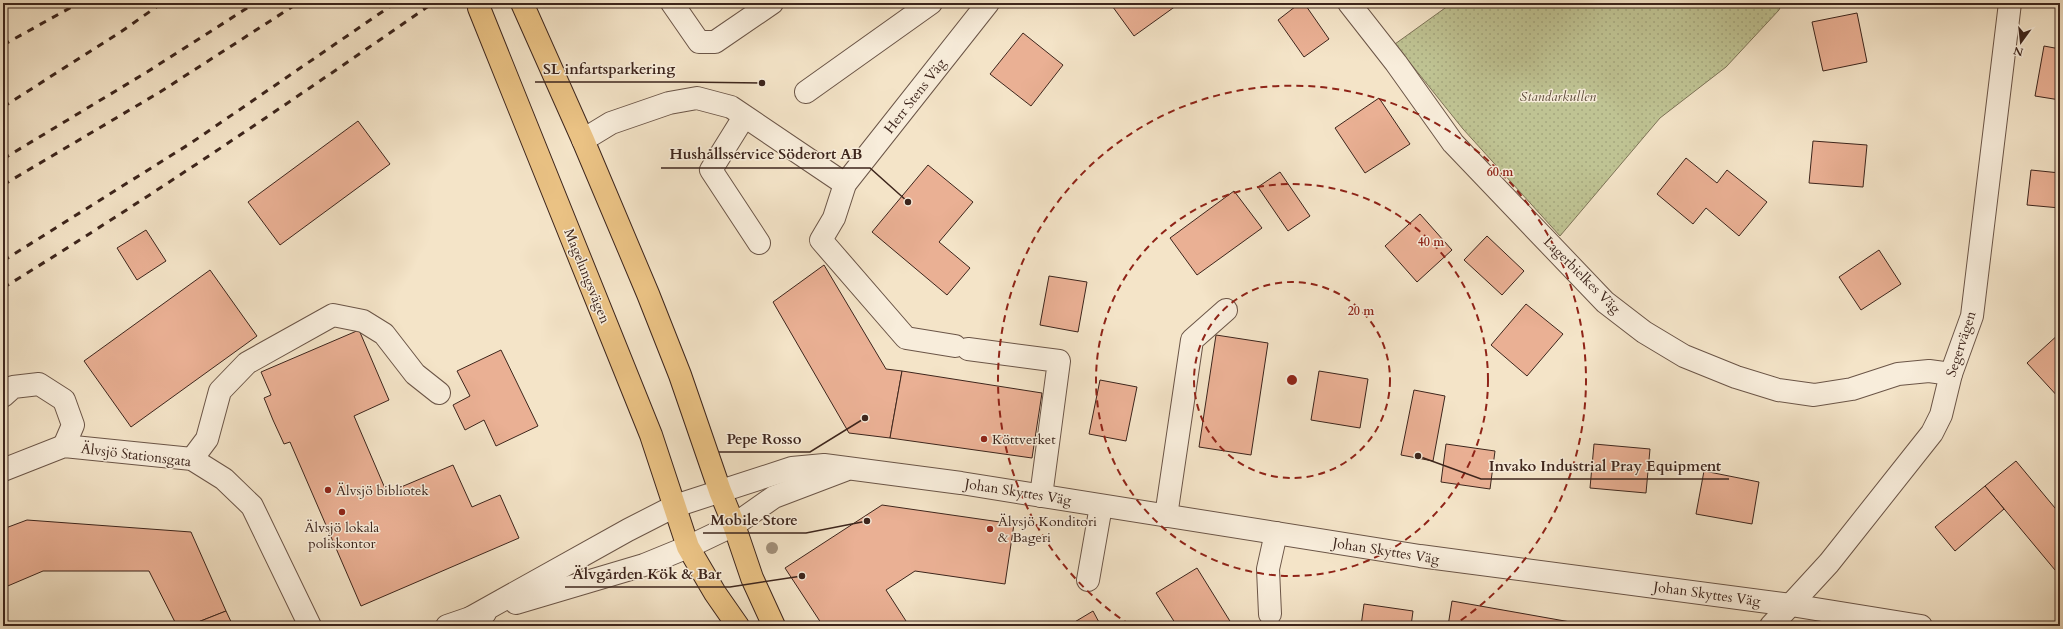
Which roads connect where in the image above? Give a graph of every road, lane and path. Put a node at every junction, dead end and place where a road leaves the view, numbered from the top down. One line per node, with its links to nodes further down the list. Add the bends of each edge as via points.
1 (522, 3): 11 (main road)
2 (672, 3): 3 (street, via 699,42 715,42)
3 (772, 3)
4 (931, 3): 9 (street)
5 (988, 3): 12 (street, Herr Stens Väg)
6 (1350, 3): 15 (street, Lagerbielkes Väg, via 1453,143 1605,302 1644,332 1684,356 1736,377 1778,390 1814,395 1852,389 1898,374 1929,371)
7 (2010, 3): 15 (street, Segervägen, via 1972,316)
8 (479, 8): 24 (main road, Magelungsvägen, via 651,435)
9 (806, 92)
10 (744, 117): 11 (street, via 731,107 697,98 669,103 611,123); 12 (street); 13 (street, via 711,170)
11 (583, 140): 22 (main road, via 680,375)
12 (845, 184): 23 (street, via 834,218 821,240 906,338 1059,361)
13 (759, 243)
14 (1226, 310): 26 (street, via 1192,340)
15 (1951, 374): 31 (street, Segervägen, via 1941,415 1932,433 1829,562)
16 (439, 393): 19 (street, via 415,374 384,334 363,321 334,315 247,363 220,391 207,438)
17 (3, 396): 18 (street, Älvsjö Stationsgata, via 13,386 39,384 64,400 73,425)
18 (64, 446): 19 (street, Älvsjö Stationsgata); 21 (street, Älvsjö Stationsgata)
19 (192, 459): 34 (street, Älvsjö Stationsgata, via 224,479 252,506)
20 (852, 468): 22 (street, Johan Skyttes Väg, via 824,465 792,468); 23 (street, Johan Skyttes Väg); 27 (street, Johan Skyttes Väg, via 774,497)
21 (3, 470)
22 (720, 491): 24 (street, Johan Skyttes Väg); 27 (main road)
23 (1041, 496): 25 (street, Johan Skyttes Väg)
24 (675, 506): 29 (main road, Magelungsvägen); 33 (street, Johan Skyttes Väg)
25 (1101, 506): 26 (street, Johan Skyttes Väg); 30 (street)
26 (1166, 516): 28 (street, Johan Skyttes Väg)
27 (734, 525): 29 (street, Johan Skyttes Väg); 37 (main road, via 752,578)
28 (1276, 534): 31 (street, Johan Skyttes Väg, via 1427,557); 32 (street, via 1268,569)
29 (688, 547): 33 (street, Johan Skyttes Väg, via 644,565); 36 (main road, Magelungsvägen)
30 (1088, 580)
31 (1791, 605): 38 (street, Segervägen); 39 (street, Johan Skyttes Väg)
32 (1270, 614)
33 (472, 617): 35 (street, Johan Skyttes Väg)
34 (310, 626)
35 (448, 626)
36 (738, 626)
37 (774, 626)
38 (1771, 626)
39 (1921, 626)

